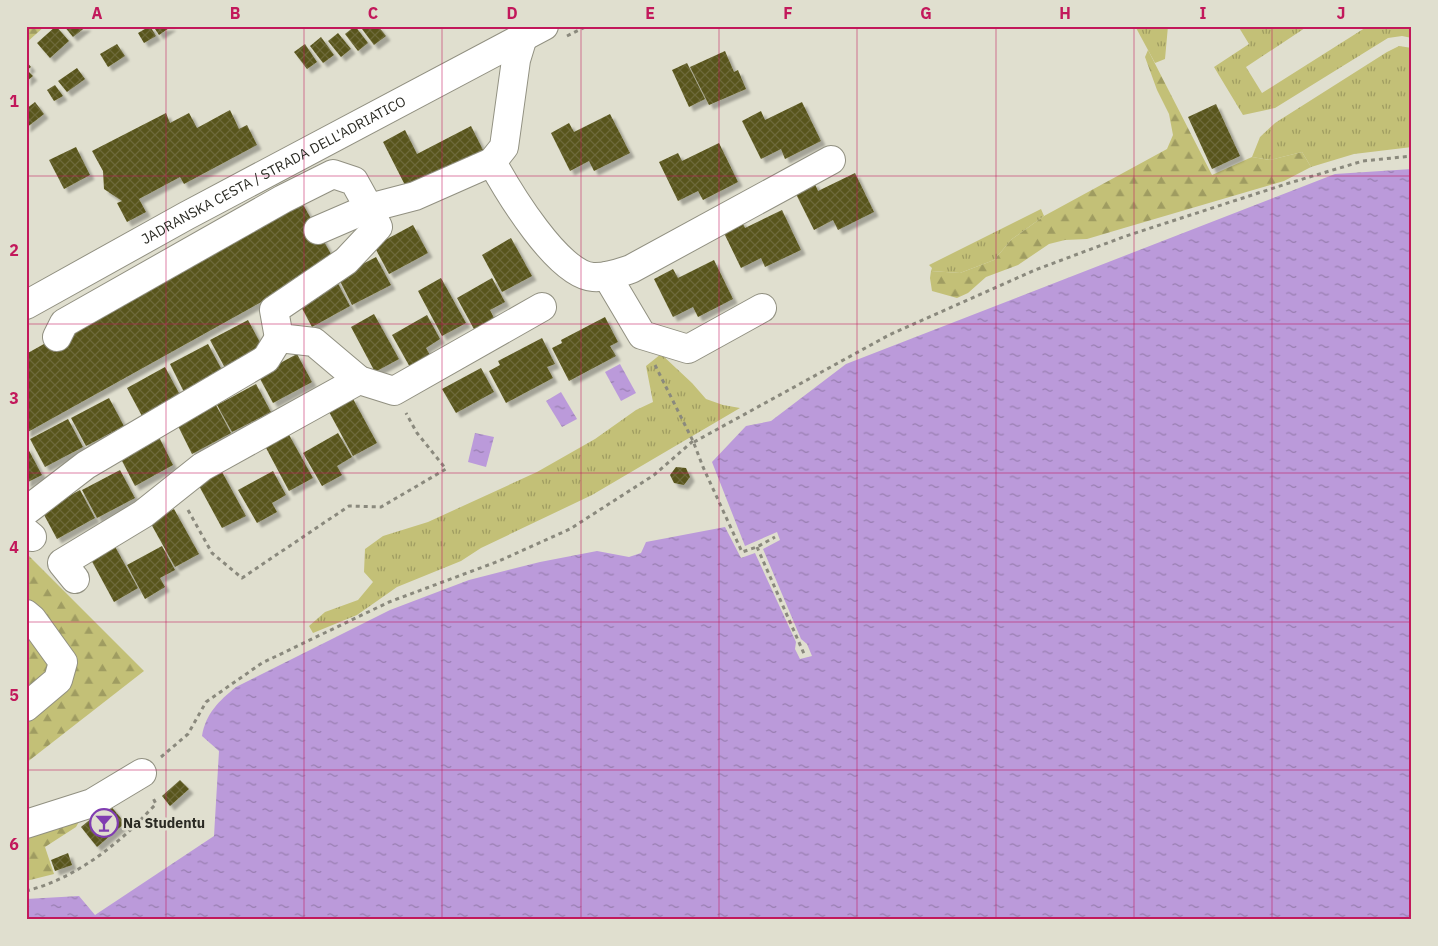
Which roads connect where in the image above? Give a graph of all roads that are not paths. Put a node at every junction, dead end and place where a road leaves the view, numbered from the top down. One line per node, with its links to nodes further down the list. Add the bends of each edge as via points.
1 (534, 31): 3 (main road, JADRANSKA CESTA / STRADA DELL'ADRIATICO, via 516,60 504,147); 7 (main road, JADRANSKA CESTA / STRADA DELL'ADRIATICO)
2 (831, 160): 6 (main road, via 631,269)
3 (484, 165): 4 (main road, via 415,196); 6 (main road, via 552,250 575,269 592,277)
4 (369, 208): 5 (main road); 10 (main road, via 354,181 333,174 283,199 188,259 64,323); 11 (main road, via 378,227 346,261 274,310)
5 (318, 230)
6 (607, 276): 9 (main road, via 642,335 688,348)
7 (26, 305)
8 (542, 307): 12 (main road, via 394,391)
9 (762, 308)
10 (57, 337)
11 (279, 338): 12 (main road, via 314,342); 13 (main road, via 266,359 86,465)
12 (359, 380): 14 (main road, via 202,467 143,514 62,563)
13 (28, 527)
14 (75, 579)
15 (26, 614): 16 (main road, via 63,662 58,680)
16 (26, 707)
17 (142, 773): 18 (main road, via 92,803)
18 (26, 824)

